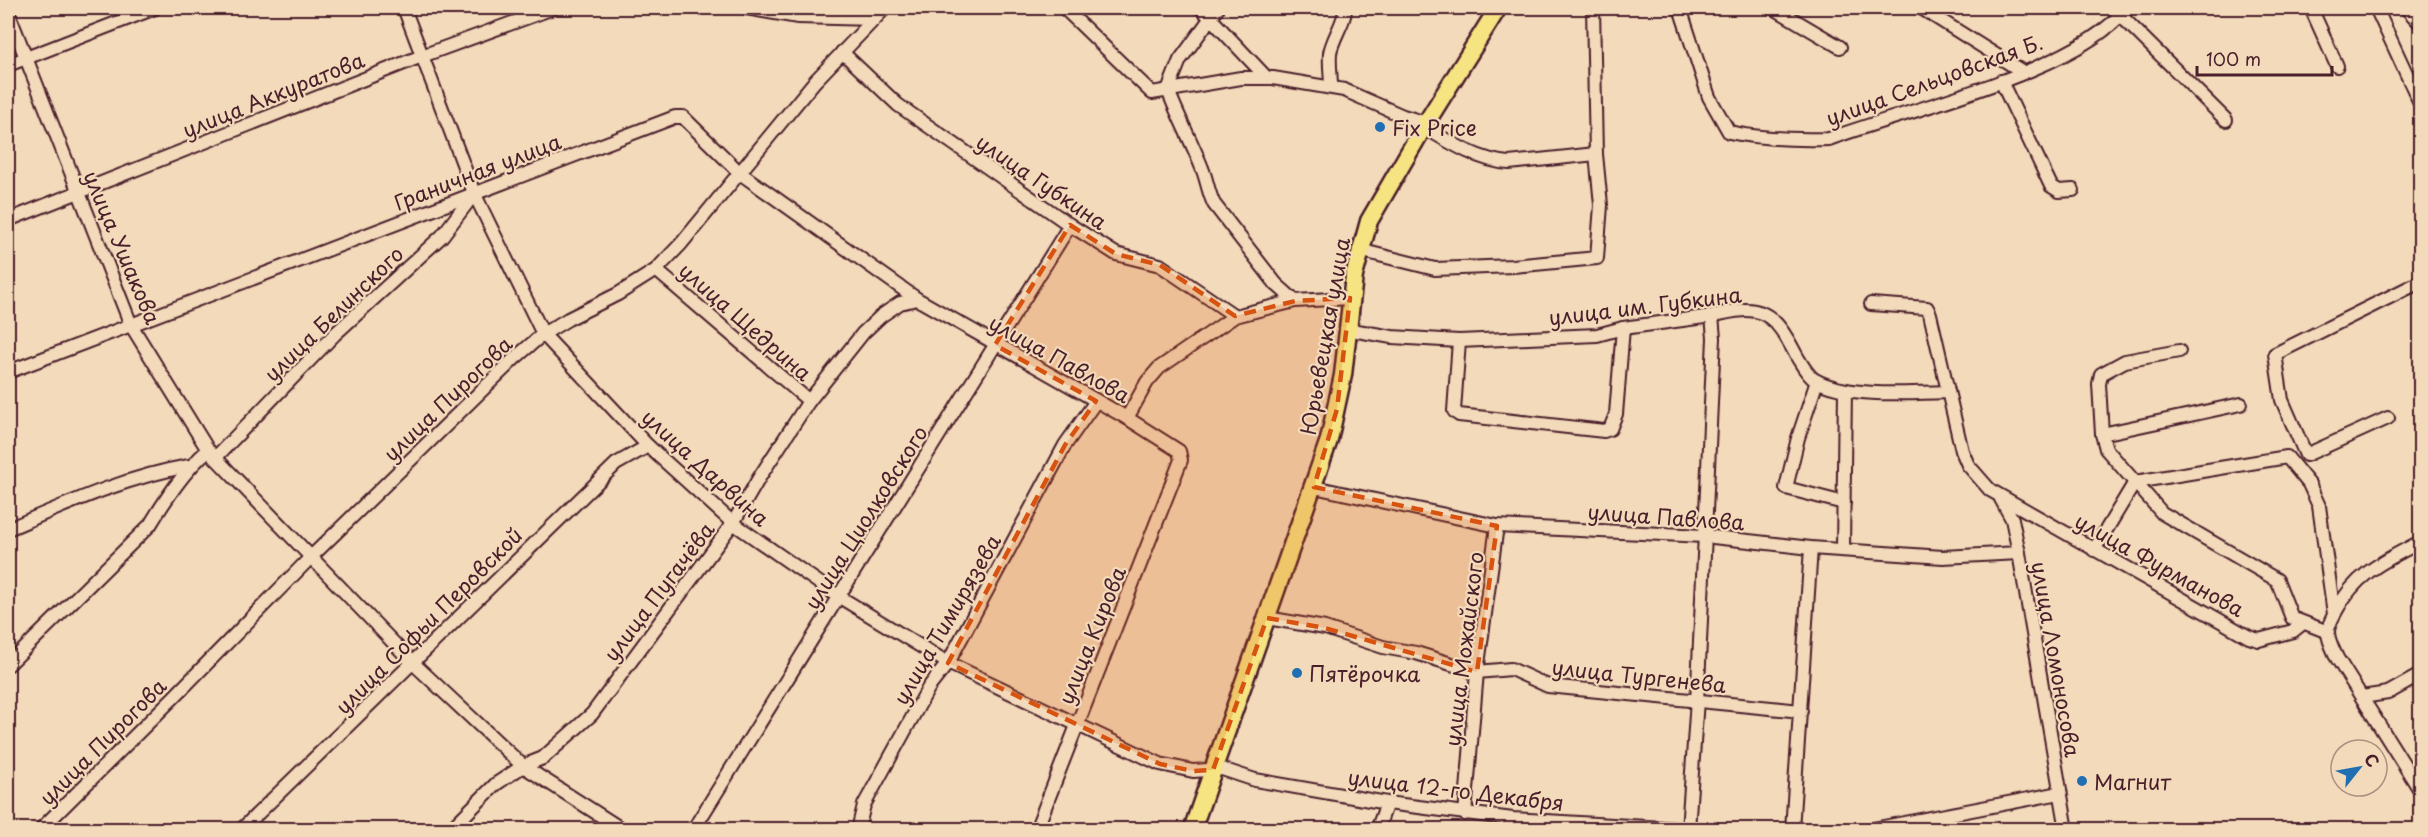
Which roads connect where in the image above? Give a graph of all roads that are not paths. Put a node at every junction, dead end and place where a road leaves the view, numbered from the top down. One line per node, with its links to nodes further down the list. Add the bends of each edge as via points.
1 (155, 8): 25 (street)
2 (405, 8): 24 (street, улица Дарвина)
3 (553, 8): 24 (street, улица Аккуратова)
4 (746, 8): 20 (street, via 798,17)
5 (885, 8): 20 (street, улица Пирогова)
6 (1064, 8): 32 (street, via 1152,93)
7 (1201, 8): 19 (street)
8 (1345, 8): 31 (street, via 1330,53)
9 (1498, 8): 35 (main road, Юрьевецкая улица)
10 (1593, 8): 36 (street)
11 (1680, 8): 30 (street, улица Сельцовская Б., via 1709,97 1729,132 1761,139 1829,139)
12 (1774, 8): 22 (street)
13 (1921, 8): 28 (street)
14 (2311, 8): 27 (street)
15 (2376, 8): 33 (street)
16 (2406, 8): 21 (street)
17 (2120, 10): 28 (street, улица Сельцовская Б., via 2094,38); 34 (street)
18 (8, 12): 25 (street, улица Ушакова)
19 (1214, 12): 29 (street, via 1247,59); 32 (street, via 1180,60)
20 (873, 19): 23 (street, улица Пирогова)
21 (2421, 23)
22 (1840, 47)
23 (842, 52): 37 (street, улица Пирогова); 42 (street, улица Губкина, via 898,105)
24 (422, 56): 39 (street, улица Аккуратова); 40 (street, улица Дарвина)
25 (25, 58): 26 (street); 39 (street, улица Ушакова)
26 (8, 65)
27 (2337, 66)
28 (2023, 72): 30 (street, улица Сельцовская Б.)
29 (1267, 78): 31 (street); 32 (street, via 1241,78)
30 (2001, 81): 38 (street, via 2051,186 2059,192)
31 (1331, 87): 35 (street)
32 (1168, 90): 48 (street, via 1214,204 1276,285)
33 (2421, 103)
34 (2226, 120)
35 (1425, 125): 36 (street, via 1450,142 1496,162); 43 (main road, Юрьевецкая улица, via 1372,215)
36 (1596, 154): 43 (street, via 1601,205 1597,258 1435,269)
37 (740, 173): 40 (street, Граничная улица, via 679,116); 44 (street, улица Пирогова); 47 (street, Граничная улица)
38 (2073, 190)
39 (77, 192): 41 (street, улица Аккуратова); 52 (street, улица Ушакова)
40 (474, 193): 52 (street, Граничная улица); 55 (street, улица Дарвина); 70 (street, улица Белинского, via 442,236)
41 (8, 220)
42 (1070, 225): 50 (street, улица Губкина, via 1116,254 1160,265); 57 (street, улица Циолковского)
43 (1359, 250): 46 (main road, Юрьевецкая улица)
44 (656, 270): 55 (street, улица Пирогова); 63 (street, улица Щедрина)
45 (2421, 282): 67 (street, via 2275,354 2282,400 2306,455)
46 (1350, 298): 48 (street); 54 (main road, Юрьевецкая улица)
47 (917, 299): 57 (street, улица Павлова); 63 (street, улица Пугачёва, via 900,303 880,316)
48 (1295, 301): 50 (street)
49 (1871, 304): 62 (street, via 1927,308)
50 (1235, 316): 66 (street, via 1159,368)
51 (1712, 316): 53 (street, улица им. Губкина); 60 (street, улица им. Губкина, via 1743,310 1771,316 1783,329 1810,377); 80 (street)
52 (131, 325): 59 (street, Граничная улица); 70 (street, улица Ушакова)
53 (1623, 328): 56 (street, улица им. Губкина, via 1596,335); 56 (street, via 1616,414 1610,429 1604,431 1459,415 1454,411)
54 (1346, 329): 56 (street, улица им. Губкина, via 1392,337); 74 (main road, Юрьевецкая улица, via 1337,409)
55 (543, 334): 69 (street, улица Дарвина); 86 (street, улица Пирогова)
56 (1459, 341)
57 (995, 345): 64 (street, улица Павлова); 87 (street, улица Циолковского)
58 (2179, 351): 68 (street, via 2125,361 2101,374)
59 (8, 372)
60 (1817, 381): 61 (street); 76 (street, via 1786,488)
61 (1845, 390): 62 (street); 76 (street)
62 (1948, 392): 75 (street, via 1968,465)
63 (809, 401): 77 (street, улица Пугачёва)
64 (1096, 401): 66 (street, улица Павлова); 93 (street, улица Тимирязева, via 1065,445)
65 (2241, 404): 68 (street)
66 (1127, 418): 71 (street, улица Павлова)
67 (2388, 418)
68 (2102, 434): 73 (street, via 2106,449)
69 (648, 446): 77 (street, улица Дарвина); 92 (street, улица Софьи Перовской, via 616,464)
70 (212, 454): 72 (street, улица Белинского); 86 (street, улица Ушакова)
71 (1181, 455): 100 (street, улица Кирова)
72 (189, 466): 79 (street, улица Белинского, via 115,484); 94 (street, улица Белинского, via 150,525)
73 (2135, 482): 84 (street); 88 (street, via 2287,457 2309,484 2319,506); 90 (street, via 2162,513 2277,580 2292,618)
74 (1314, 488): 78 (street, улица Павлова); 89 (main road, Юрьевецкая улица)
75 (2001, 498): 84 (street, улица Фурманова); 85 (street, улица Ломоносова, via 2012,519)
76 (1844, 503): 83 (street)
77 (733, 523): 87 (street, улица Дарвина); 101 (street, улица Пугачёва, via 592,714 549,754)
78 (1497, 526): 80 (street, улица Павлова); 95 (street, улица Можайского)
79 (8, 529)
80 (1704, 536): 82 (street, улица Павлова); 98 (street)
81 (2421, 542): 88 (street, via 2361,576)
82 (1811, 548): 83 (street, улица Павлова); 99 (street)
83 (1843, 549): 85 (street, улица Павлова, via 1943,556)
84 (2094, 550): 90 (street, улица Фурманова, via 2259,640 2293,631)
85 (2019, 553): 104 (street, улица Ломоносова)
86 (312, 556): 92 (street, улица Ушакова); 109 (street, улица Пирогова)
87 (838, 596): 93 (street, улица Дарвина); 113 (street, улица Циолковского)
88 (2334, 614): 91 (street)
89 (1267, 618): 95 (street, улица Тургенева, via 1325,628); 102 (main road, Юрьевецкая улица)
90 (2303, 623): 91 (street)
91 (2328, 632): 97 (street, via 2337,658)
92 (413, 663): 101 (street, улица Ушакова); 110 (street, улица Софьи Перовской)
93 (948, 663): 100 (street, улица Дарвина); 114 (street, улица Тимирязева, via 929,687 864,805)
94 (8, 665)
95 (1478, 672): 98 (street, улица Тургенева, via 1511,669 1548,686); 106 (street, улица Можайского)
96 (2421, 675): 97 (street, via 2388,693)
97 (2362, 697): 103 (street)
98 (1697, 702): 99 (street, улица Тургенева); 108 (street)
99 (1802, 711): 119 (street)
100 (1077, 725): 102 (street, улица Дарвина, via 1160,764 1193,771); 115 (street, улица Кирова)
101 (523, 766): 111 (street, улица Пугачёва, via 496,784); 112 (street, улица Ушакова)
102 (1213, 770): 105 (street, улица 12-го Декабря); 116 (main road, Юрьевецкая улица)
103 (2421, 790)
104 (2061, 793): 120 (street); 121 (street, улица Ломоносова)
105 (1387, 803): 106 (street, улица 12-го Декабря); 117 (street)
106 (1465, 814): 107 (street, улица 12-го Декабря)
107 (1512, 824): 108 (street, улица 12-го Декабря)
108 (1688, 829): 118 (street, улица 12-го Декабря)
109 (40, 830)
110 (241, 830)
111 (450, 830)
112 (623, 830)
113 (693, 830)
114 (858, 830)
115 (1036, 830)
116 (1192, 830)
117 (1377, 830)
118 (1697, 830)
119 (1792, 830)
120 (1868, 830)
121 (2067, 830)

